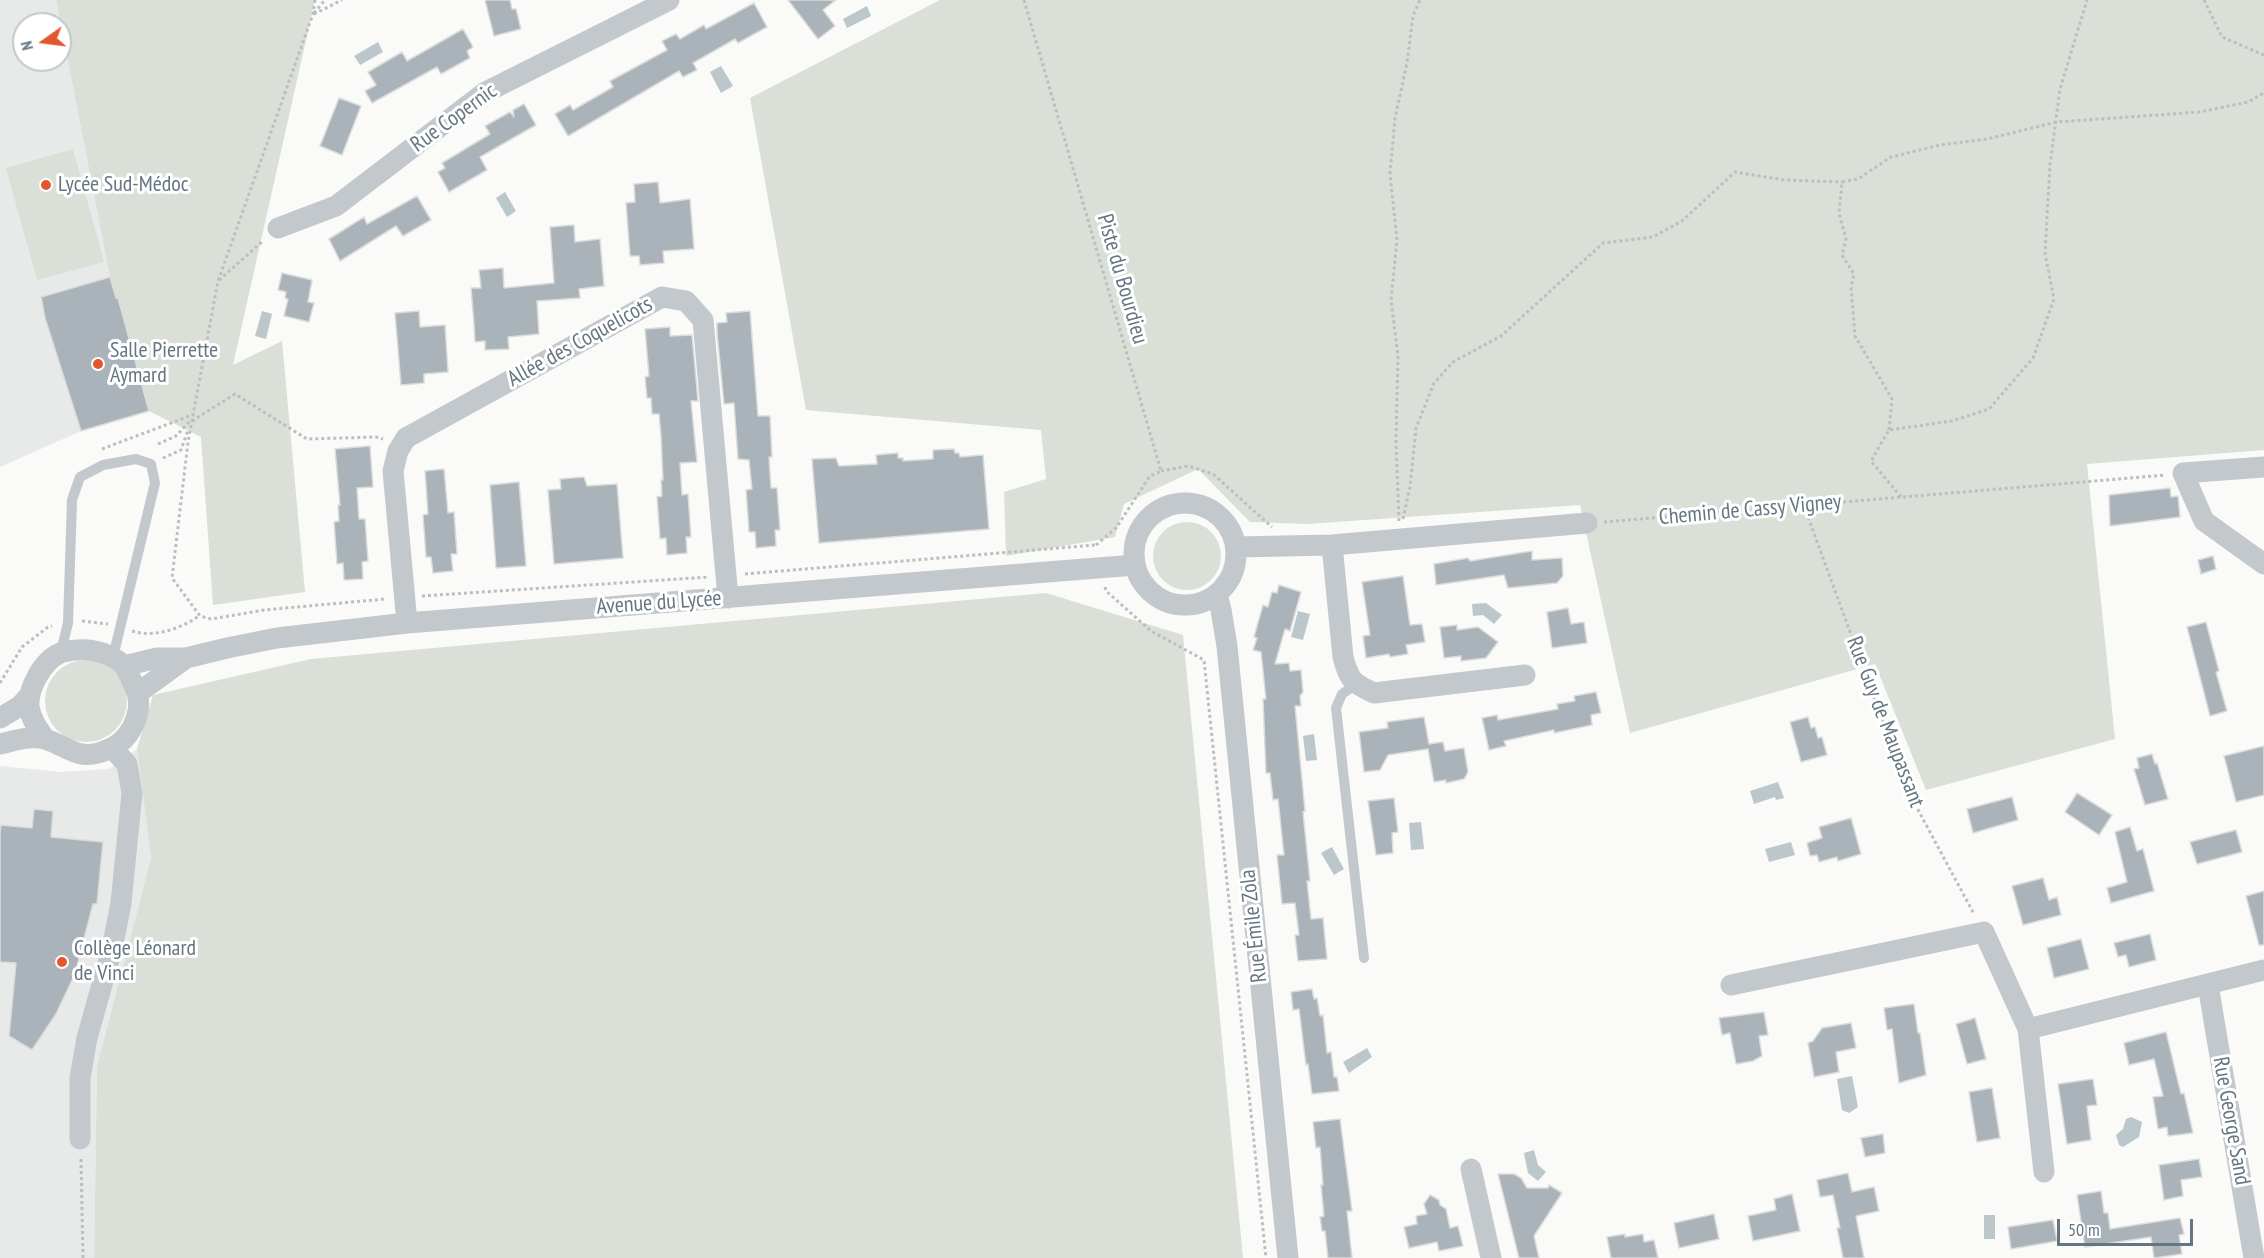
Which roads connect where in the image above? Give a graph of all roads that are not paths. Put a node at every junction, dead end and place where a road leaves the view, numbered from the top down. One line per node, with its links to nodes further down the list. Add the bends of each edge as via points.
1 (669, 0): 2 (street, Rue Copernic, via 484,93 336,206)
2 (278, 228)
3 (2264, 467): 7 (street, via 2183,473 2204,521)
4 (1587, 523): 5 (street)
5 (1332, 544): 6 (street); 16 (street, via 1343,657)
6 (1236, 547): 8 (street, via 1231,531 1215,513 1192,504 1176,504 1160,509 1148,519 1134,549); 9 (street, via 1233,573)
7 (2264, 564)
8 (1135, 565): 9 (street, via 1153,594 1168,602 1185,606); 10 (street, Avenue du Lycée)
9 (1217, 595): 31 (street, Rue Émile Zola, via 1227,646)
10 (728, 598): 11 (street, Avenue du Lycée); 11 (street, Allée des Coquelicots, via 703,320 686,301 662,297 406,438 393,471)
11 (407, 622): 13 (street, Avenue du Lycée, via 277,638)
12 (61, 652): 14 (street, via 89,650); 14 (lane, via 68,623 72,500 80,477 103,465 136,459 151,464 155,483); 18 (street, via 41,669)
13 (186, 658): 14 (street, Avenue du Lycée); 17 (street, Avenue du Lycée)
14 (119, 662): 17 (street)
15 (1525, 675): 16 (street, via 1374,693)
16 (1355, 685): 23 (lane, via 1342,694 1336,708)
17 (138, 693): 22 (street, via 139,710 134,725 125,739)
18 (29, 696): 19 (street); 20 (street, via 32,718)
19 (0, 717)
20 (45, 739): 21 (street); 22 (street, via 71,753 85,755)
21 (0, 744)
22 (112, 748): 28 (street, via 127,764 132,793 121,903 80,1078)
23 (1364, 958)
24 (2264, 970): 25 (street)
25 (2208, 985): 27 (street); 33 (street, Rue George Sand)
26 (1731, 986): 27 (street, via 1983,932)
27 (2028, 1029): 30 (street)
28 (80, 1139)
29 (1471, 1169): 32 (street)
30 (2044, 1172)
31 (1288, 1258)
32 (1491, 1258)
33 (2254, 1258)

